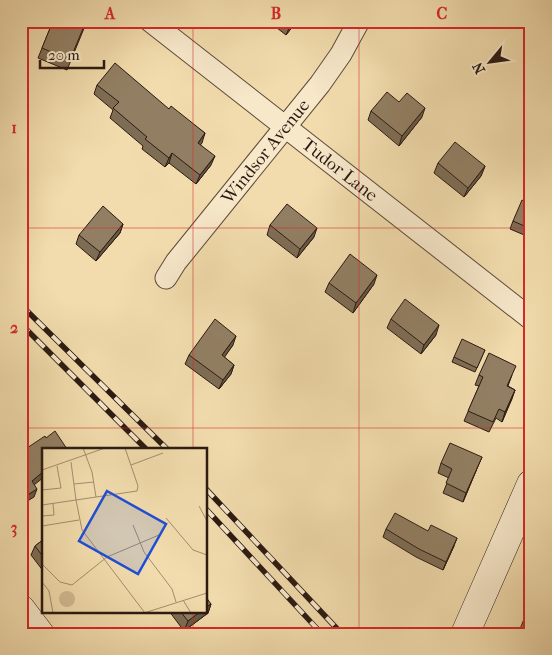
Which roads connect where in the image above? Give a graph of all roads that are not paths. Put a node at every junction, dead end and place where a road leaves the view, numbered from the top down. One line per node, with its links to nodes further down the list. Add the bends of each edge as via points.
1 (150, 21): 3 (street, Tudor Lane)
2 (359, 21): 3 (street, Windsor Avenue, via 341,54)
3 (285, 127): 4 (street, Windsor Avenue); 5 (street, Tudor Lane)
4 (166, 278)
5 (531, 319)
6 (531, 484): 9 (main road)
7 (21, 609): 8 (main road)
8 (40, 634)
9 (465, 634)

